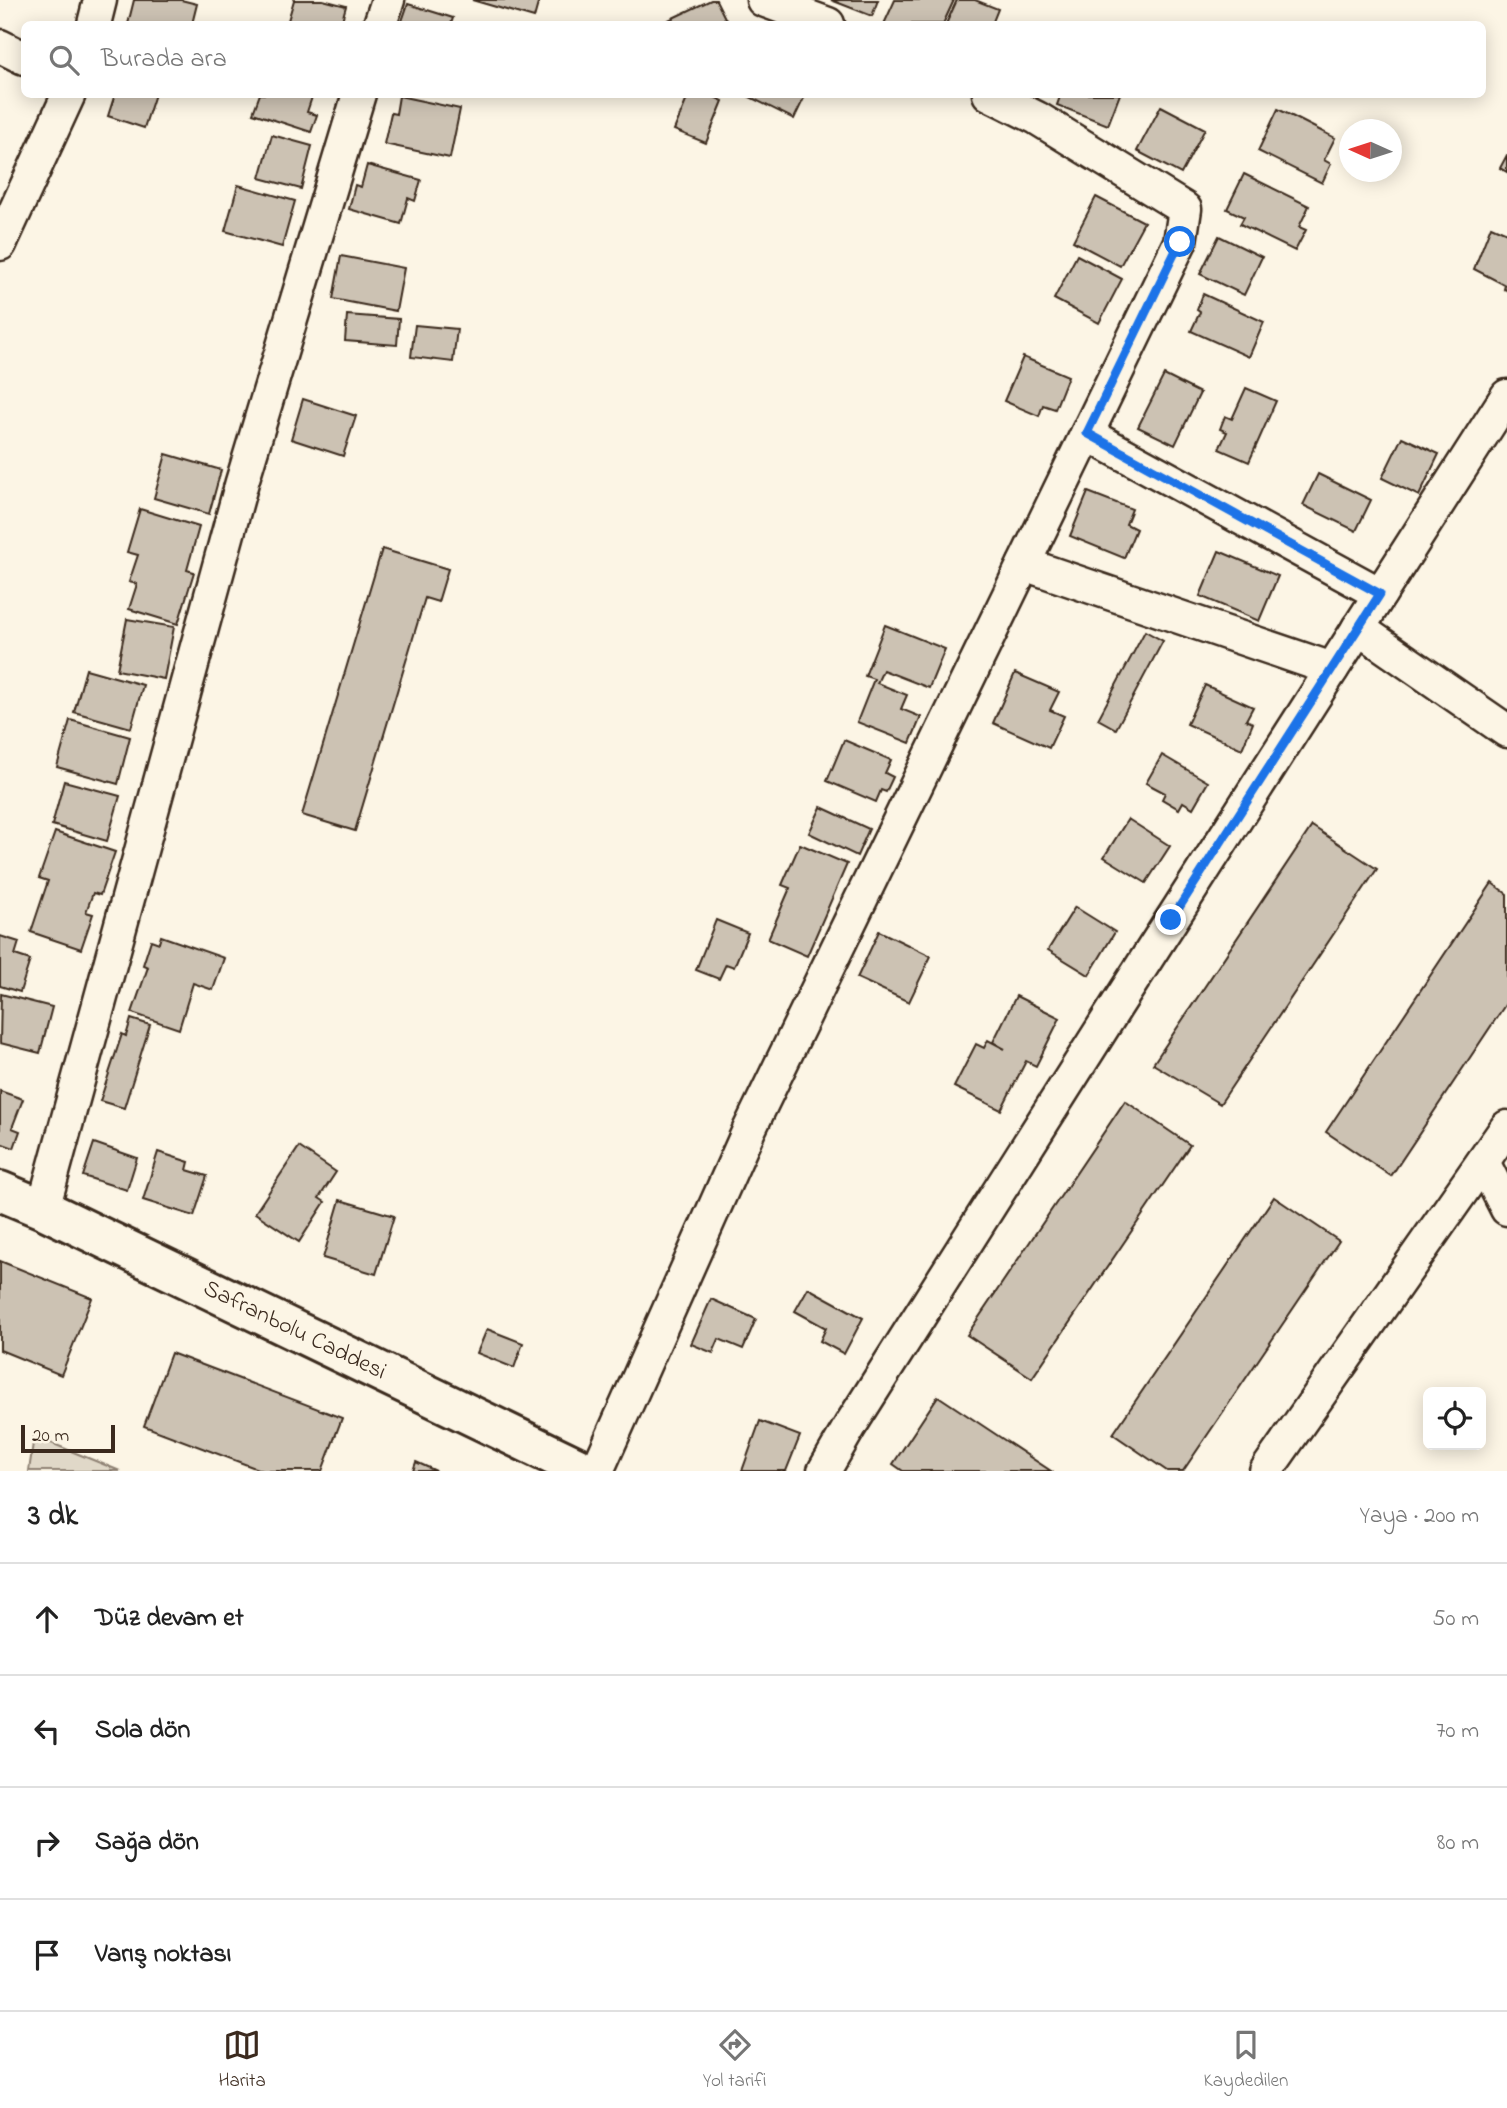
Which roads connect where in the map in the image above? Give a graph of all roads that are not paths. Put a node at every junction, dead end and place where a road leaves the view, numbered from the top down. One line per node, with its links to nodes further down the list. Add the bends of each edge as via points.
1 (100, 0): 4 (street)
2 (387, 0): 5 (street)
3 (763, 0): 6 (street)
4 (95, 21)
5 (381, 21)
6 (820, 21)
7 (0, 46): 8 (street)
8 (21, 56)
9 (67, 98): 12 (street)
10 (358, 98): 23 (street, via 242,482)
11 (997, 98): 14 (street, via 1185,209 1180,242)
12 (0, 244)
13 (1507, 396): 16 (street)
14 (1087, 433): 15 (street); 16 (street)
15 (1024, 564): 18 (street); 26 (street, via 749,1130)
16 (1380, 594): 17 (street)
17 (1358, 628): 18 (street); 19 (street)
18 (1332, 669): 27 (street)
19 (1507, 731)
20 (1507, 1127): 21 (street)
21 (1483, 1162): 24 (street); 28 (street)
22 (0, 1191): 23 (street, Safranbolu Caddesi)
23 (43, 1209): 25 (street, Safranbolu Caddesi)
24 (1507, 1209)
25 (586, 1471)
26 (597, 1471)
27 (824, 1471)
28 (1266, 1471)

